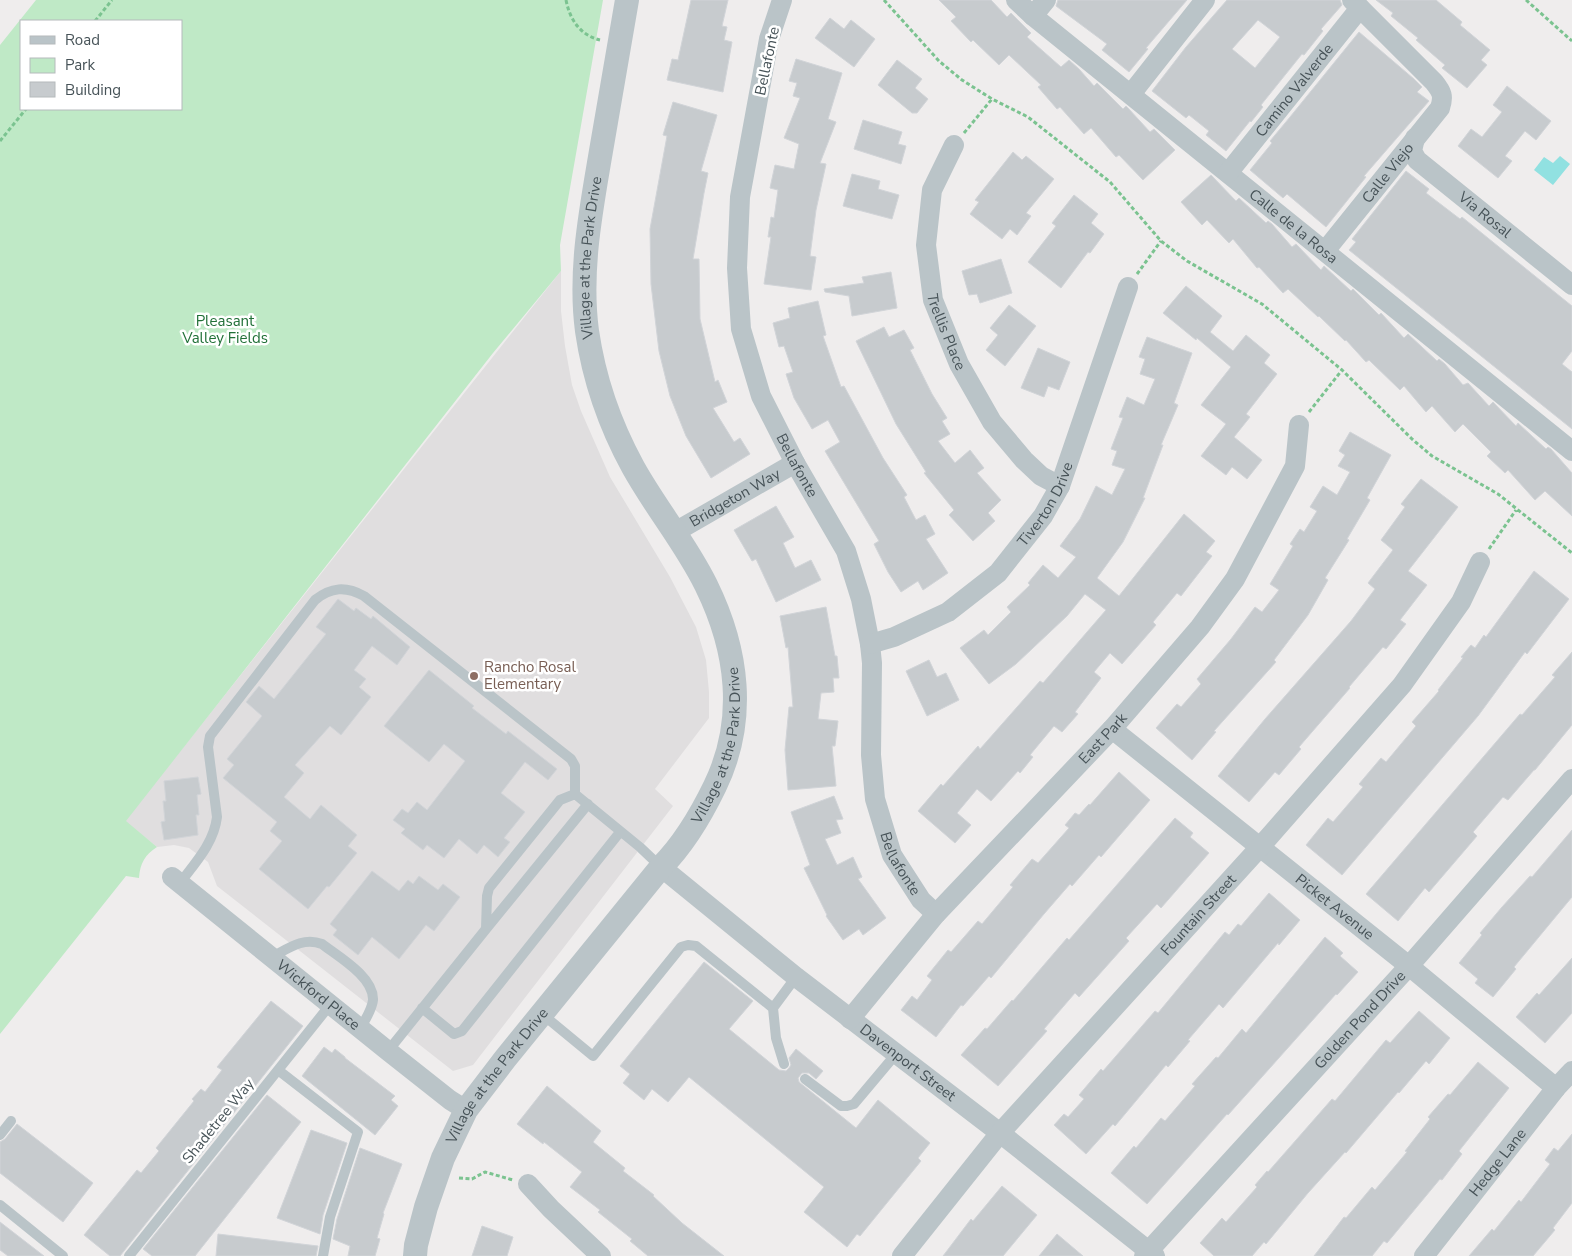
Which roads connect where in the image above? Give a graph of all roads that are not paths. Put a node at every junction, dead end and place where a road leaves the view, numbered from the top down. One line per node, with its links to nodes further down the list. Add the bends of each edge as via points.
1 (627, 0): 19 (street, Village at the Park Drive, via 585,260 587,331 594,368 616,434)
2 (782, 0): 17 (street, Bellafonte, via 770,39 740,197 737,268 741,329 761,396)
3 (1016, 0): 7 (street, Calle de la Rosa)
4 (1046, 0): 7 (street)
5 (1206, 0): 8 (street)
6 (1356, 4): 9 (street, Calle Viejo, via 1412,58 1442,93 1440,108); 11 (street, Camino Valverde)
7 (1033, 16): 8 (street, Calle de la Rosa)
8 (1131, 94): 11 (street, Calle de la Rosa)
9 (1415, 138): 12 (street, Calle Viejo); 13 (street, Via Rosal, via 1412,151 1416,160)
10 (954, 145): 18 (street, Trellis Place, via 932,190 926,245 933,300 959,364 992,422 1041,476)
11 (1228, 173): 12 (street, Calle de la Rosa)
12 (1325, 251): 16 (street, Calle de la Rosa)
13 (1572, 285)
14 (1128, 287): 18 (street, Tiverton Drive)
15 (1299, 425): 22 (street, East Park, via 1295,466 1235,579 1200,627)
16 (1572, 451)
17 (795, 463): 19 (street, Bridgeton Way); 21 (street, Bellafonte, via 846,552 861,599)
18 (1060, 486): 21 (street, Tiverton Drive, via 1043,516 998,572 948,612 894,637)
19 (675, 532): 28 (street, Village at the Park Drive, via 706,585 728,638 736,685 734,728 723,769 705,807 677,851)
20 (1480, 562): 27 (street, Fountain Street, via 1461,602 1402,685)
21 (870, 644): 30 (street, Bellafonte, via 871,755 875,799 892,855 921,900)
22 (1112, 729): 27 (street, Picket Avenue); 30 (street, East Park)
23 (1572, 779): 33 (street, Golden Pond Drive)
24 (575, 794): 25 (lane); 29 (lane, via 575,766 571,759 364,596 346,588 336,589 315,600 210,736 208,747 216,826 212,837); 31 (lane, via 560,800 488,888)
25 (588, 804): 26 (lane); 31 (lane)
26 (620, 832): 28 (lane); 36 (lane, via 462,1031 454,1034)
27 (1260, 847): 33 (street, Picket Avenue); 50 (street, Fountain Street)
28 (661, 867): 34 (street, Davenport Street); 38 (street, Village at the Park Drive)
29 (176, 880): 32 (street, Wickford Place)
30 (936, 914): 39 (street, East Park)
31 (486, 929): 36 (lane)
32 (272, 957): 35 (street, Wickford Place); 40 (lane, via 301,942 316,942 363,977 372,991 373,1000)
33 (1409, 966): 47 (street, Picket Avenue); 54 (street, Golden Pond Drive)
34 (796, 977): 37 (lane); 39 (street, Davenport Street)
35 (330, 1004): 40 (street, Wickford Place); 44 (lane, Shadetree Way)
36 (422, 1008): 41 (lane)
37 (773, 1008): 38 (lane, via 696,946 688,945 681,947 593,1056); 43 (lane, via 776,1038)
38 (542, 1014): 48 (street, Village at the Park Drive)
39 (850, 1019): 42 (street, Davenport Street)
40 (360, 1029): 41 (street, Wickford Place)
41 (388, 1051): 48 (street, Wickford Place)
42 (896, 1054): 46 (lane, via 854,1104 848,1106 840,1106); 50 (street, Davenport Street)
43 (784, 1064)
44 (278, 1070): 56 (lane, Shadetree Way); 57 (lane, via 358,1132 330,1217)
45 (1572, 1071): 47 (street, Hedge Lane)
46 (804, 1079)
47 (1556, 1088): 61 (street, Hedge Lane)
48 (466, 1110): 58 (street, Village at the Park Drive, via 443,1158 426,1207)
49 (11, 1121): 51 (lane)
50 (1000, 1133): 54 (street, Davenport Street); 60 (street, Fountain Street)
51 (0, 1135)
52 (528, 1184): 59 (street)
53 (0, 1205): 55 (lane)
54 (1149, 1254)
55 (63, 1256)
56 (129, 1256)
57 (323, 1256)
58 (415, 1256)
59 (601, 1256)
60 (902, 1256)
61 (1424, 1256)

